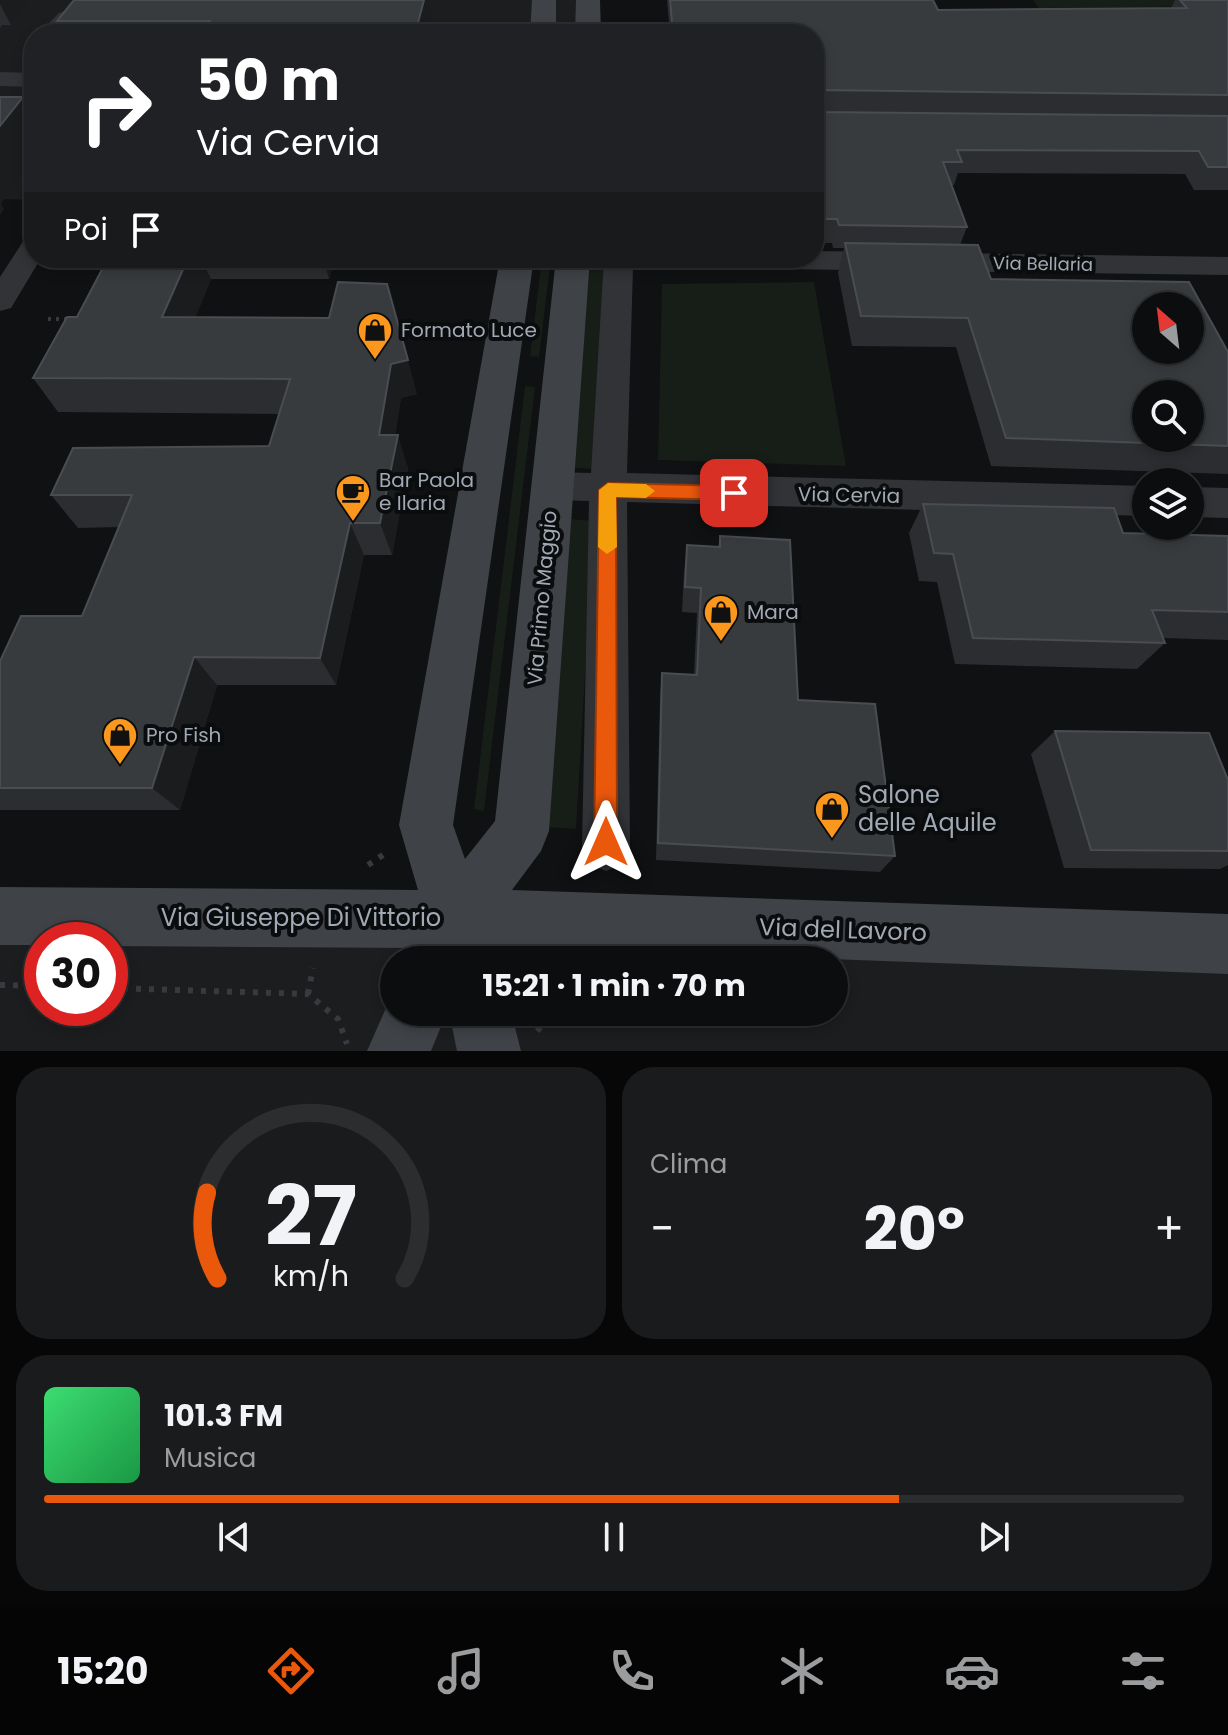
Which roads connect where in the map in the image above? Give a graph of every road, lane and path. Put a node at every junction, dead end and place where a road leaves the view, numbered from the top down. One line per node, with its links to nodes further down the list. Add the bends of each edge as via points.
1 (544, 0): 5 (street)
2 (588, 0): 6 (street)
3 (131, 6): 4 (street, via 84,9)
4 (57, 24)
5 (543, 24)
6 (588, 24)
7 (824, 261): 9 (street, Via Bellaria)
8 (24, 262): 13 (street)
9 (1228, 266)
10 (515, 268): 26 (street, via 426,825)
11 (572, 268): 16 (street, Via Primo Maggio)
12 (619, 268): 17 (street)
13 (0, 301)
14 (48, 319): 15 (path)
15 (80, 319)
16 (553, 486): 17 (street, Via Cervia); 26 (street, Via Primo Maggio, via 521,831)
17 (608, 490): 18 (street, Via Cervia); 22 (street)
18 (1132, 501)
19 (1204, 502): 20 (street)
20 (1228, 503)
21 (395, 847): 23 (path)
22 (606, 847)
23 (363, 868)
24 (0, 916): 26 (street, Via Giuseppe Di Vittorio)
25 (1228, 944): 26 (street, Via del Lavoro)
26 (455, 946)
27 (0, 985): 28 (path)
28 (24, 986)
29 (128, 989): 32 (path, via 308,994 338,1019)
30 (410, 1026): 33 (street)
31 (483, 1026): 34 (street)
32 (349, 1051)
33 (399, 1051)
34 (489, 1051)

